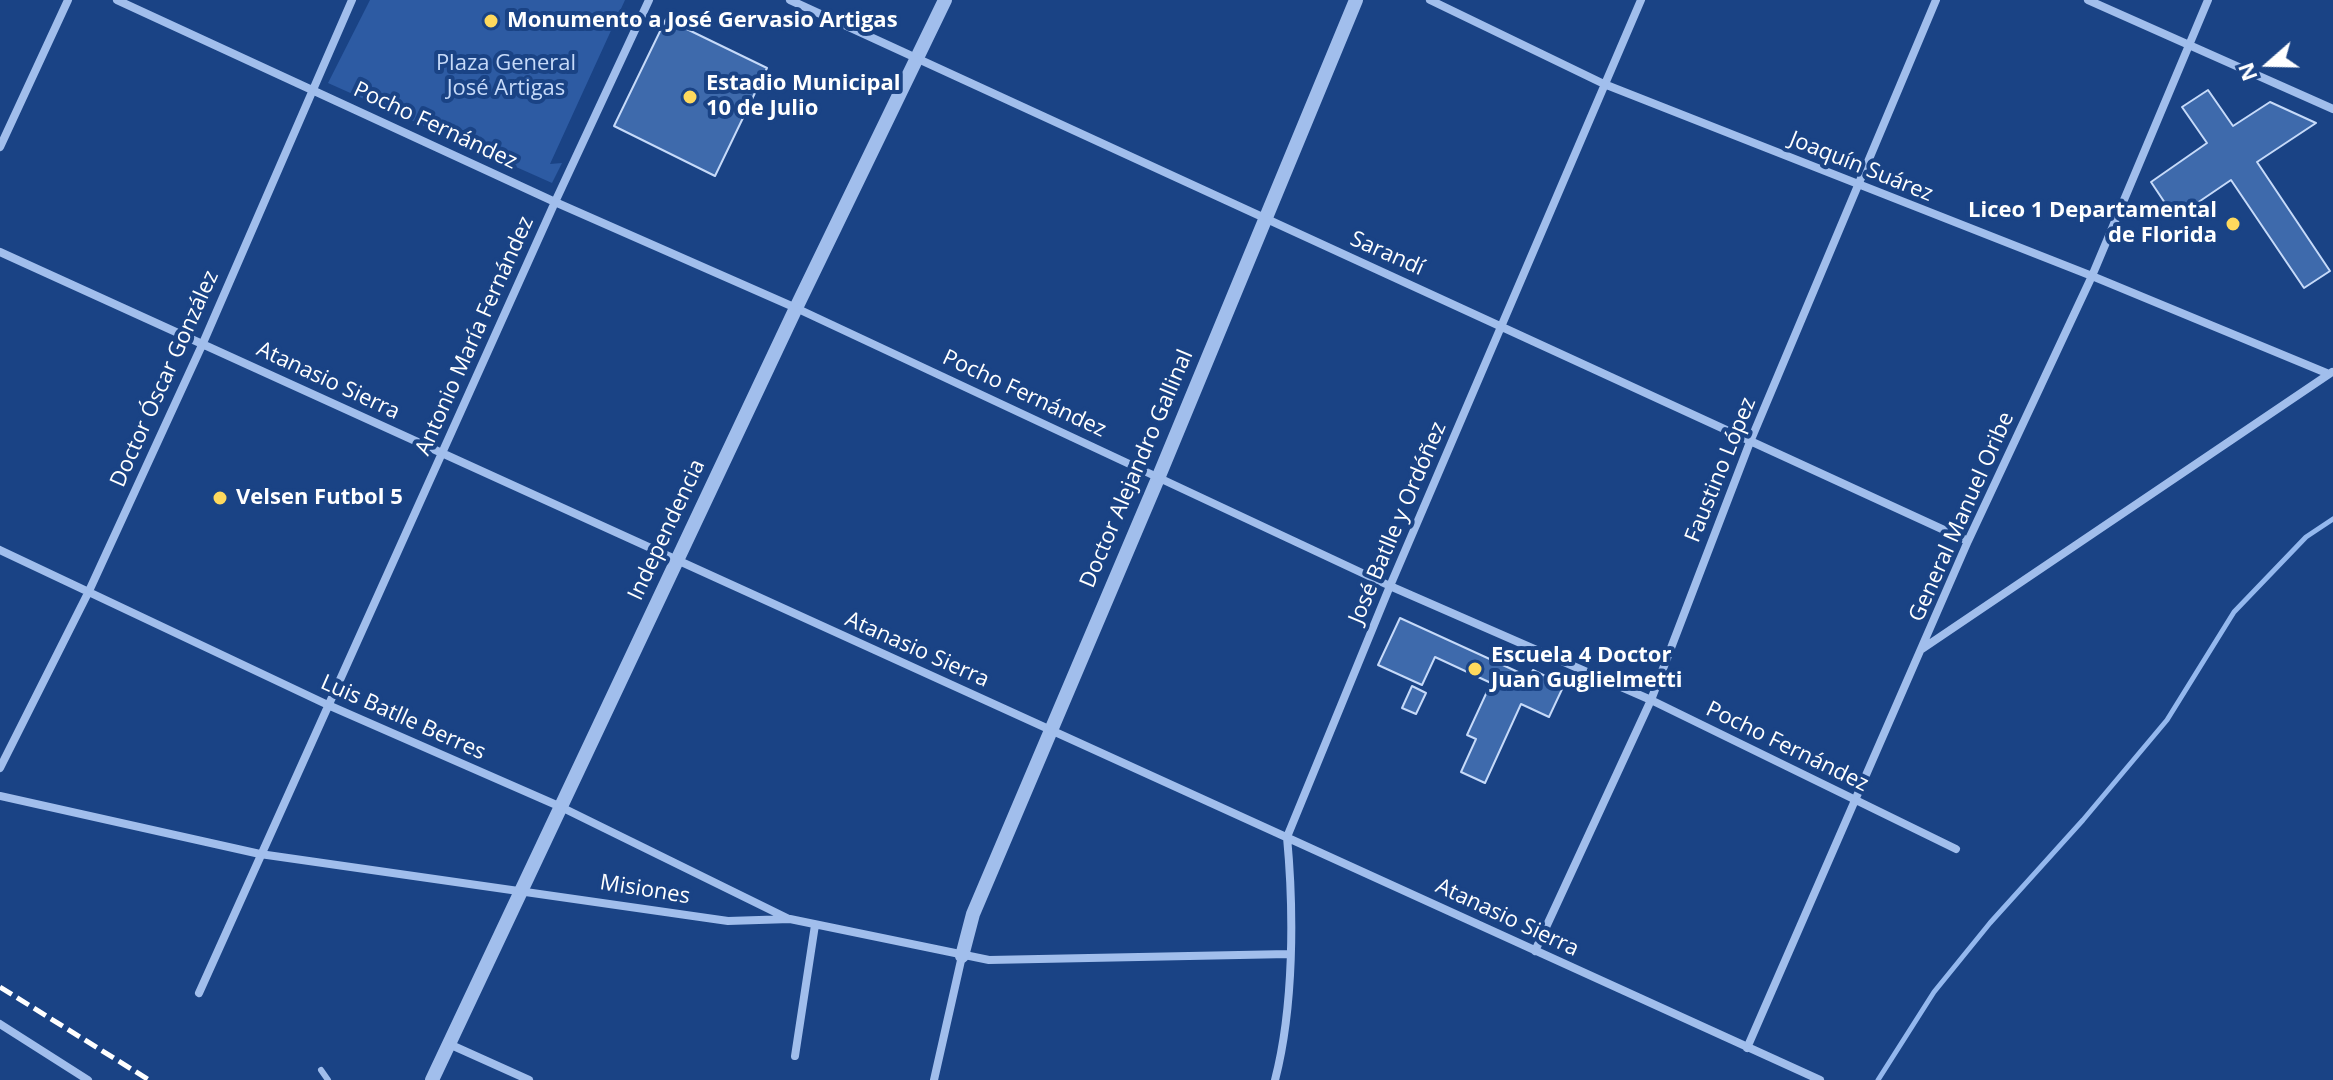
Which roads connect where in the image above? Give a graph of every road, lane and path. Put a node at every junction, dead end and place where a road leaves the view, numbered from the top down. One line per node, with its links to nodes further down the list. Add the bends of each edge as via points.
1 (68, 0): 18 (street)
2 (117, 0): 16 (street, Pocho Fernández)
3 (352, 0): 16 (street, Doctor Óscar González)
4 (649, 0): 20 (street, Antonio María Fernández)
5 (790, 0): 14 (street, Sarandí)
6 (945, 0): 14 (street, Independencia)
7 (1356, 0): 21 (street, Doctor Alejandro Gallinal)
8 (1430, 0): 15 (street, Joaquín Suárez)
9 (1641, 0): 15 (street, José Batlle y Ordóñez)
10 (1936, 0): 19 (street, Faustino López)
11 (2088, 0): 13 (street)
12 (2208, 0): 13 (street, General Manuel Oribe)
13 (2189, 45): 17 (street); 23 (street, General Manuel Oribe)
14 (916, 59): 21 (street, Sarandí); 24 (street, Independencia)
15 (1604, 84): 19 (street, Joaquín Suárez); 25 (street, José Batlle y Ordóñez)
16 (312, 88): 20 (street, Pocho Fernández); 26 (street, Doctor Óscar González)
17 (2333, 109)
18 (0, 147)
19 (1858, 186): 23 (street, Joaquín Suárez); 28 (street, Faustino López)
20 (555, 202): 24 (street, Pocho Fernández); 29 (street, Antonio María Fernández)
21 (1265, 219): 25 (street, Sarandí); 30 (street, Doctor Alejandro Gallinal)
22 (0, 252): 26 (street, Atanasio Sierra)
23 (2092, 276): 27 (street, Joaquín Suárez); 31 (street, General Manuel Oribe)
24 (796, 308): 30 (street, Pocho Fernández); 33 (street, Independencia)
25 (1501, 326): 28 (street, Sarandí); 34 (street, José Batlle y Ordóñez)
26 (203, 343): 29 (street, Atanasio Sierra); 35 (street, Doctor Óscar González)
27 (2331, 372): 36 (street)
28 (1750, 442): 31 (street, Sarandí); 37 (street, Faustino López)
29 (442, 454): 33 (street, Atanasio Sierra); 38 (street, Antonio María Fernández)
30 (1159, 476): 34 (street, Pocho Fernández); 39 (street, Doctor Alejandro Gallinal)
31 (1968, 541): 36 (street, General Manuel Oribe)
32 (0, 550): 35 (street, Luis Batlle Berres)
33 (677, 561): 39 (street, Atanasio Sierra); 43 (street, Independencia)
34 (1390, 586): 37 (street, Pocho Fernández); 44 (street, José Batlle y Ordóñez)
35 (89, 591): 38 (street, Luis Batlle Berres); 40 (street, Doctor Óscar González)
36 (1922, 649): 42 (street, General Manuel Oribe)
37 (1651, 700): 42 (street, Pocho Fernández); 50 (street, Faustino López)
38 (328, 705): 43 (street, Luis Batlle Berres); 46 (street, Antonio María Fernández)
39 (1051, 730): 44 (street, Atanasio Sierra); 52 (street, Doctor Alejandro Gallinal, via 973,914)
40 (0, 768)
41 (0, 796): 46 (street, Misiones)
42 (1856, 800): 45 (street, Pocho Fernández); 56 (street, General Manuel Oribe)
43 (561, 807): 47 (street, Independencia); 48 (street, Luis Batlle Berres)
44 (1287, 837): 50 (street, Atanasio Sierra); 51 (street, José Batlle y Ordóñez)
45 (1956, 849)
46 (260, 854): 47 (street, Misiones); 53 (street, Antonio María Fernández)
47 (521, 890): 48 (street, Misiones, via 728,921); 55 (street, Independencia)
48 (790, 919): 49 (street, Misiones)
49 (815, 925): 52 (street, Misiones); 57 (street)
50 (1535, 951): 56 (street, Atanasio Sierra)
51 (1289, 954): 52 (street, Misiones, via 1008,961); 65 (street, José Batlle y Ordóñez, via 1285,1033)
52 (962, 956): 64 (street)
53 (199, 993)
54 (0, 1024): 60 (street)
55 (449, 1044): 62 (street, Independencia); 63 (street)
56 (1747, 1048): 59 (street, Atanasio Sierra)
57 (795, 1056)
58 (321, 1070): 61 (lane)
59 (1815, 1079)
60 (88, 1080)
61 (328, 1080)
62 (432, 1080)
63 (529, 1080)
64 (934, 1080)
65 (1275, 1080)

